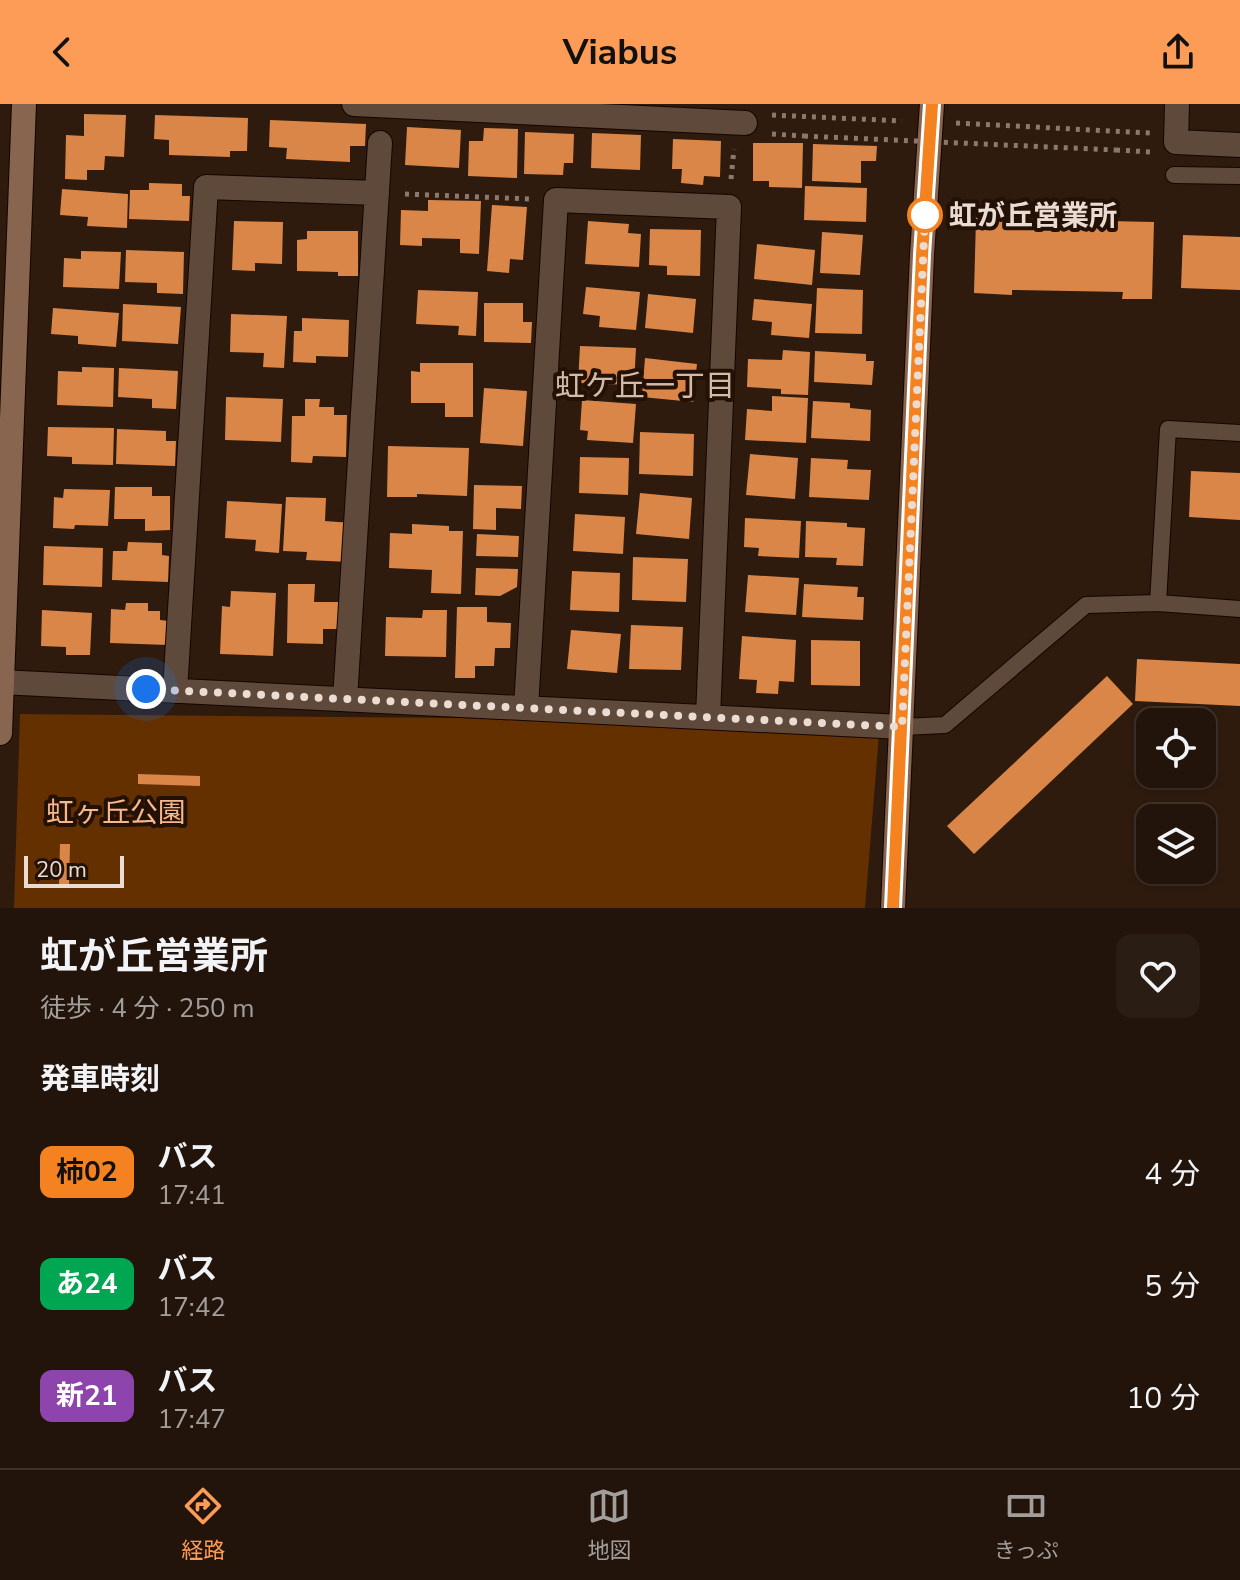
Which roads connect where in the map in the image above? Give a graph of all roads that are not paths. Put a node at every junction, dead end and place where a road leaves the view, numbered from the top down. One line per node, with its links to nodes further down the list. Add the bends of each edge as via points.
1 (24, 104): 14 (street)
2 (354, 104): 5 (street)
3 (1177, 104): 7 (street, via 1176,142)
4 (932, 113): 19 (street)
5 (740, 123)
6 (380, 143): 10 (street)
7 (1240, 145)
8 (1174, 175): 9 (lane)
9 (1240, 176)
10 (377, 193): 15 (street, via 206,187); 16 (street)
11 (1240, 433): 12 (lane, via 1168,429)
12 (1158, 603): 13 (lane); 19 (lane, via 1086,605 945,725)
13 (1240, 609)
14 (1, 682): 15 (street); 20 (street)
15 (175, 691): 16 (street)
16 (345, 699): 17 (street)
17 (526, 708): 18 (street); 18 (street, via 556,200 729,207)
18 (708, 717): 19 (street)
19 (902, 727): 21 (street)
20 (0, 733)
21 (893, 908)

